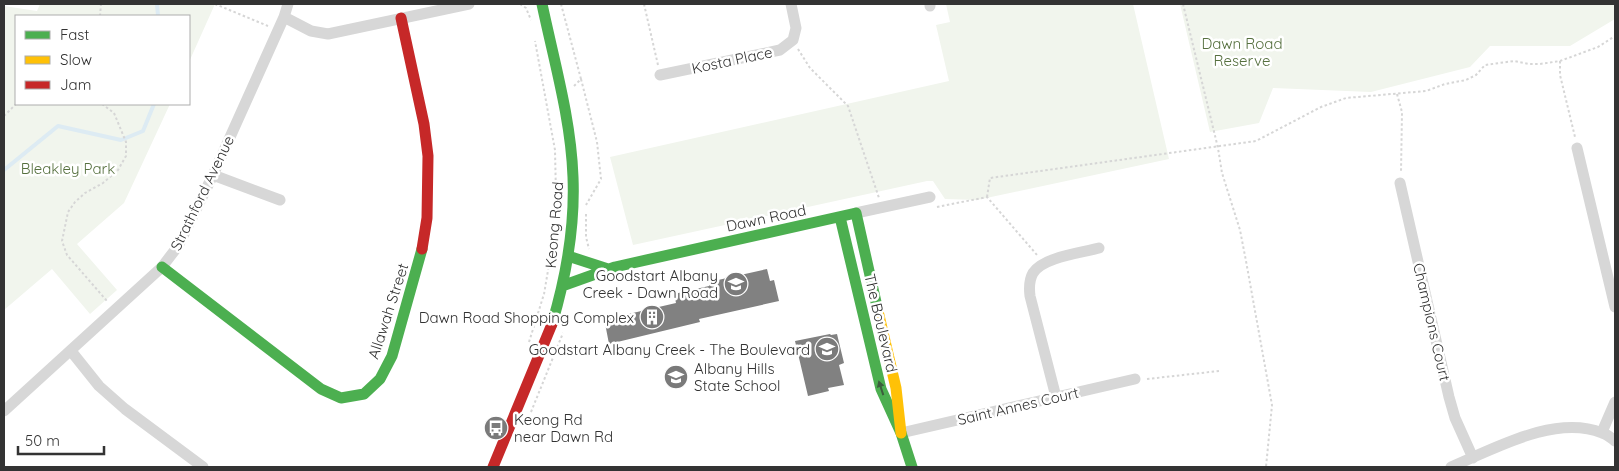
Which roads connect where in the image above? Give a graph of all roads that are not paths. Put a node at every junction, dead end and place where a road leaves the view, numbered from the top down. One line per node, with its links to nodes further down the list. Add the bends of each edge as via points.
1 (288, 4): 5 (street, Strathford Avenue)
2 (469, 4): 6 (street)
3 (542, 4): 16 (street, Keong Road, via 566,115 573,177)
4 (791, 4): 7 (street, Kosta Place, via 796,28 793,40 780,50)
5 (284, 17): 6 (street, via 311,31 328,34); 9 (street, Strathford Avenue)
6 (401, 18): 17 (street, Allawah Street, via 424,124 428,156 427,218 417,270 392,356 380,379 364,394 341,398 321,389)
7 (660, 75)
8 (1577, 148): 20 (street)
9 (213, 175): 11 (street); 17 (street, Strathford Avenue, via 178,246)
10 (1400, 183): 29 (street, Champions Court, via 1449,396)
11 (280, 200)
12 (931, 202): 13 (street, Dawn Road)
13 (856, 214): 14 (street, Dawn Road); 27 (street, The Boulevard, via 896,388)
14 (840, 217): 18 (street, Dawn Road); 27 (street, The Boulevard, one-way to 14, via 881,389)
15 (1099, 248): 23 (street, via 1046,262 1034,272 1029,285)
16 (568, 256): 18 (street); 19 (street, Keong Road)
17 (162, 267): 21 (street, Strathford Avenue)
18 (608, 269): 19 (street, Dawn Road)
19 (562, 286): 31 (street, Keong Road, via 545,344)
20 (1615, 307)
21 (70, 351): 25 (street, Strathford Avenue); 30 (street, via 99,386 125,409)
22 (1136, 379): 23 (street, Saint Annes Court)
23 (1056, 397): 27 (street, Saint Annes Court)
24 (1615, 402): 26 (street)
25 (4, 411)
26 (1602, 432): 28 (street); 29 (street, via 1578,428 1530,433)
27 (901, 433): 32 (street, The Boulevard)
28 (1615, 441)
29 (1473, 458): 33 (street)
30 (203, 467)
31 (493, 467)
32 (912, 467)
33 (1451, 467)

